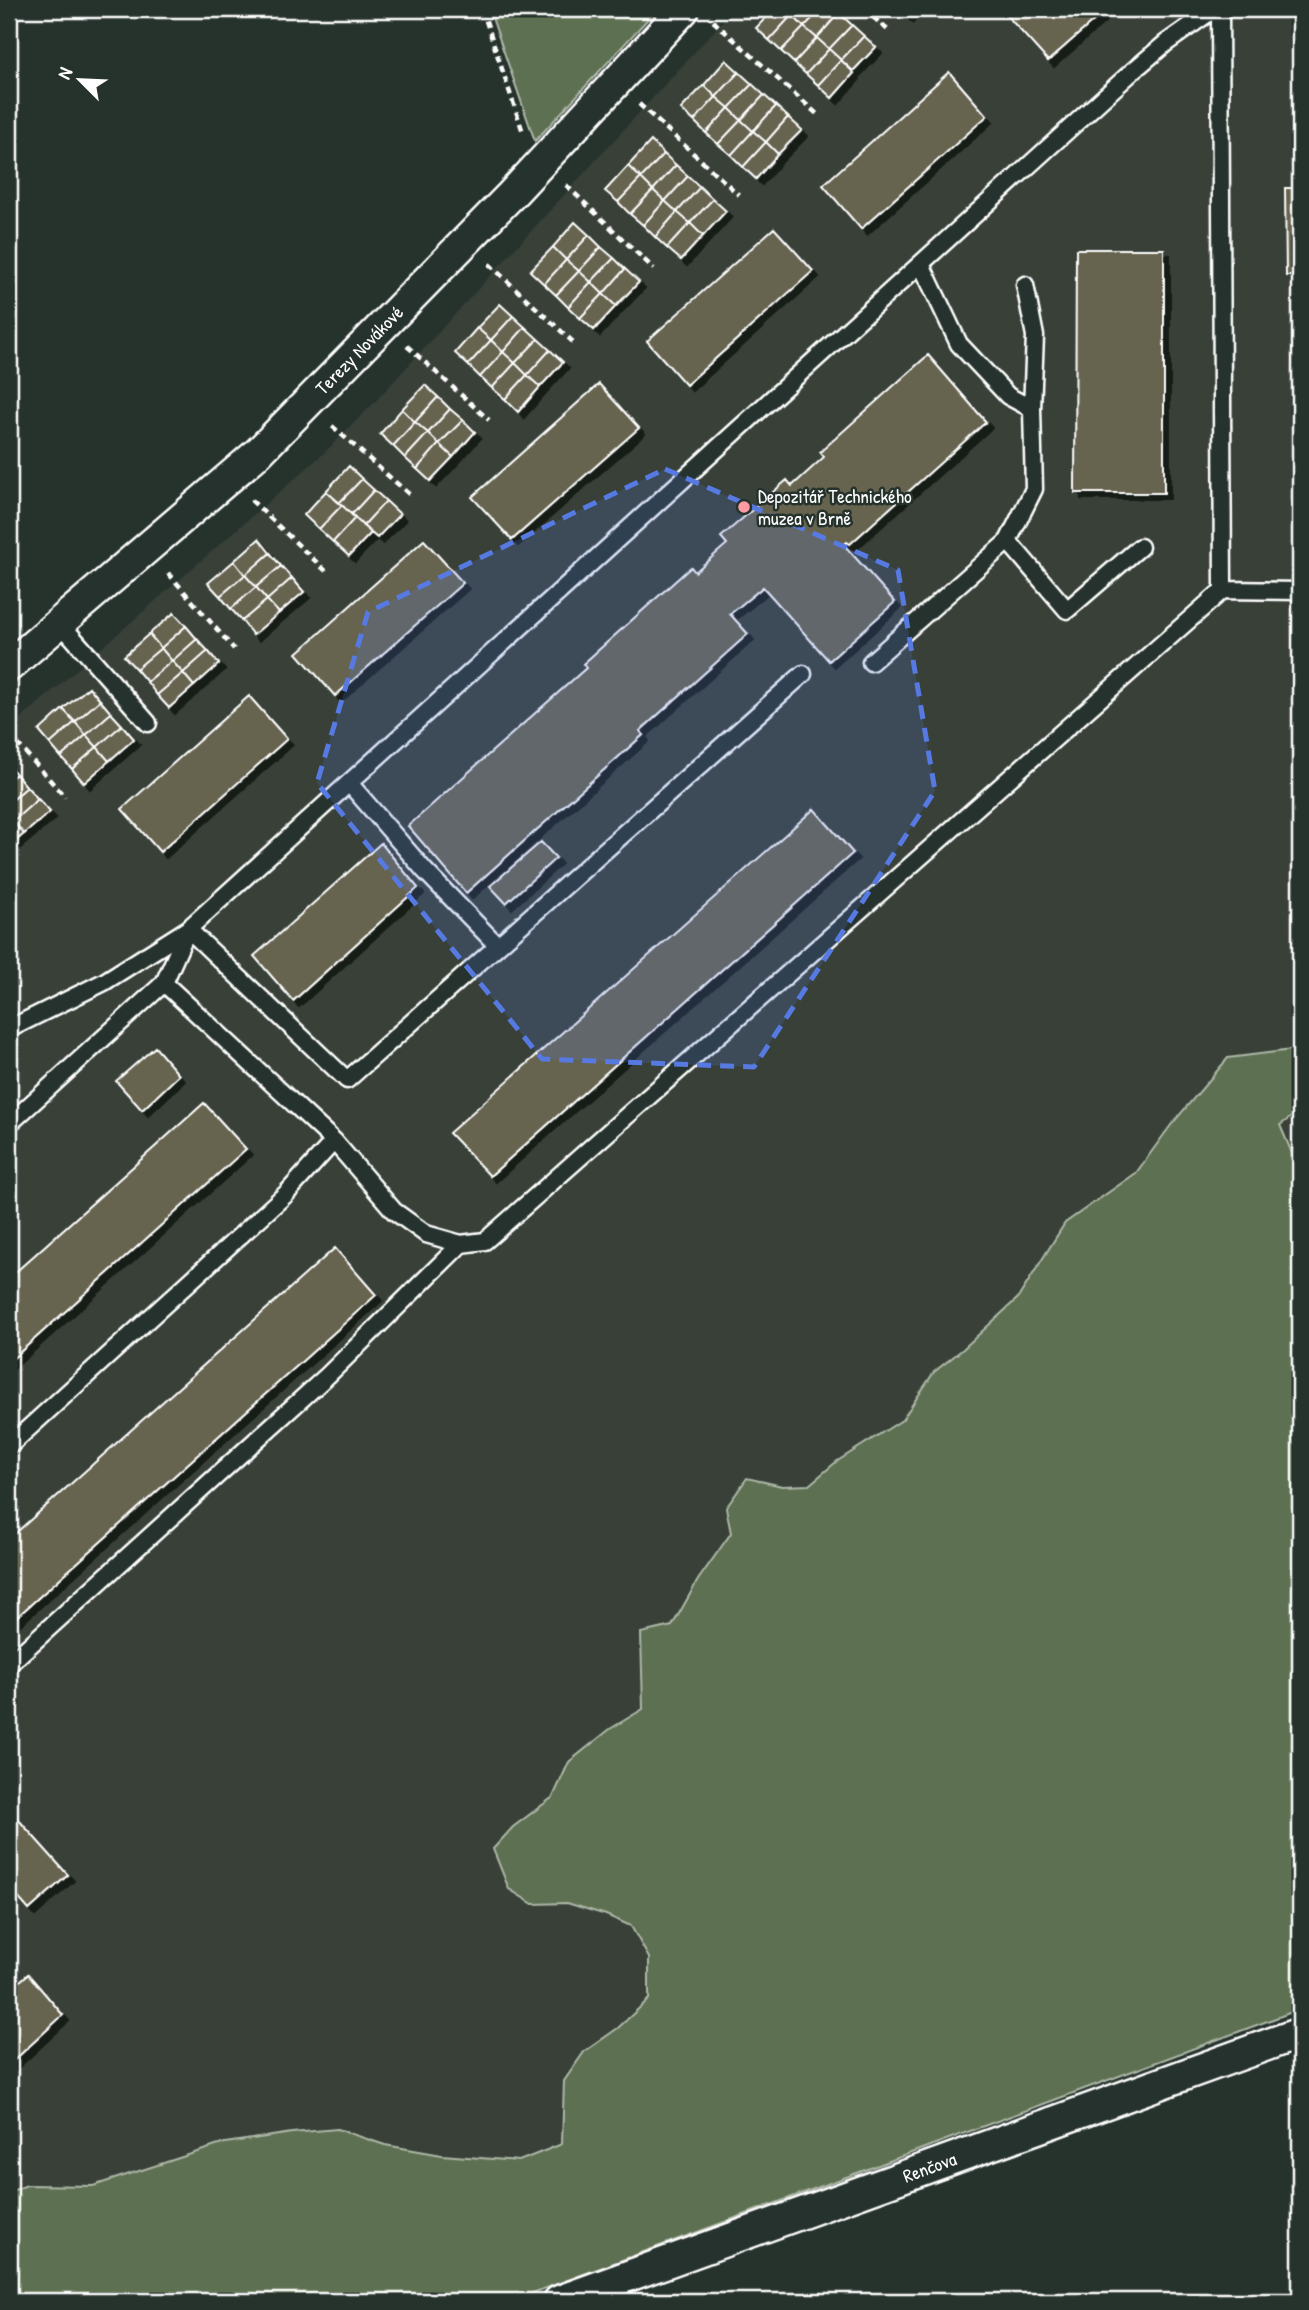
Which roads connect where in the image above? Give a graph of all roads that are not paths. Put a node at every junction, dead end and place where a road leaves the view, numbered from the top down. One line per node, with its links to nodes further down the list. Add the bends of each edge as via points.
1 (1214, 9): 4 (lane, via 1134,70)
2 (1220, 9): 9 (lane)
3 (697, 13): 11 (street, Terezy Novákové, via 615,83 258,453)
4 (921, 264): 6 (lane, via 959,344 1008,396); 16 (lane)
5 (1025, 285): 6 (lane, via 1035,336)
6 (1032, 409): 7 (lane, via 1034,489)
7 (1008, 541): 8 (lane, via 1068,610); 12 (lane)
8 (1140, 547)
9 (1223, 590): 10 (lane); 23 (lane, via 485,1241)
10 (1300, 591)
11 (60, 623): 13 (street, Terezy Novákové); 15 (lane)
12 (871, 662)
13 (9, 666)
14 (803, 674): 18 (lane)
15 (148, 723)
16 (349, 783): 17 (lane); 18 (lane, via 425,872)
17 (188, 929): 18 (lane, via 346,1080); 19 (lane); 20 (lane, via 104,982)
18 (497, 945)
19 (164, 982): 21 (lane); 22 (lane)
20 (9, 1029)
21 (9, 1124)
22 (334, 1141): 23 (lane, via 394,1211 426,1234); 24 (lane, via 286,1194)
23 (461, 1244): 25 (lane, via 328,1375)
24 (9, 1446)
25 (9, 1664)
26 (1300, 2033): 27 (street, Renčova)
27 (559, 2301)

